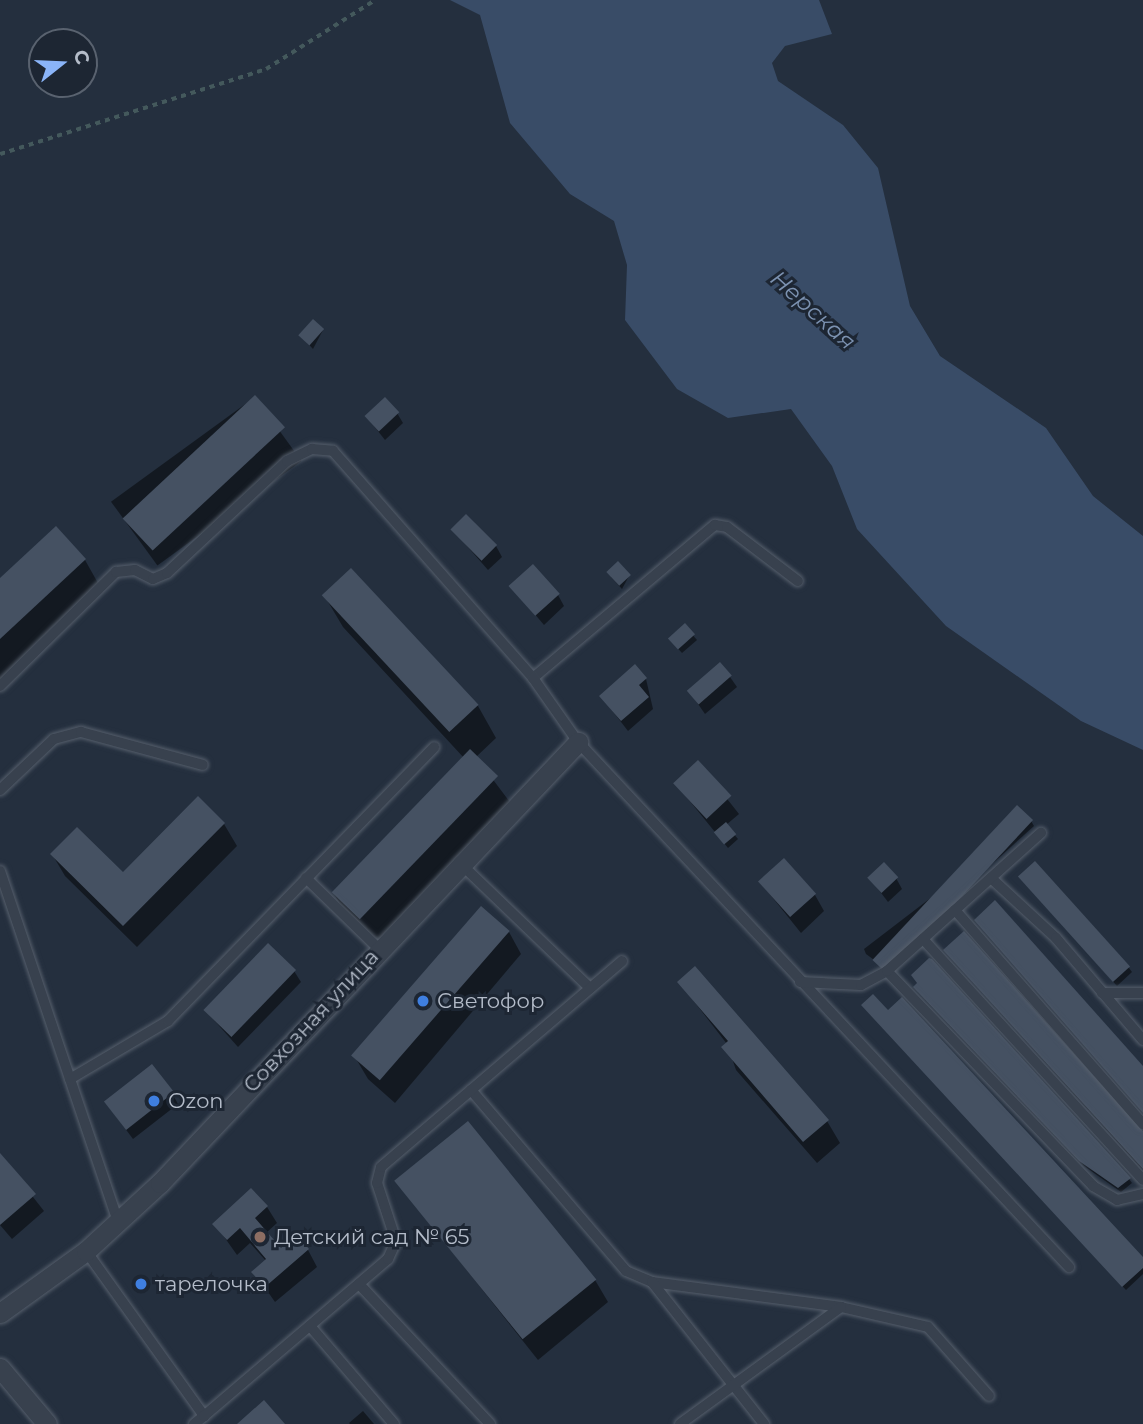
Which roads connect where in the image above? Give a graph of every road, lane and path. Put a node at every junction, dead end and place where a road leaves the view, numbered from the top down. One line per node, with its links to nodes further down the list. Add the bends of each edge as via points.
1 (375, 0): 2 (path, via 266,69)
2 (0, 154)
3 (798, 581): 4 (lane, via 727,527 715,525)
4 (533, 678): 5 (lane, via 333,451 312,449 287,461 167,573 153,579 135,570 116,572); 6 (lane)
5 (0, 686)
6 (578, 742): 11 (street, Совхозная улица); 22 (lane)
7 (434, 747): 13 (lane)
8 (202, 765): 9 (lane, via 81,733 54,739)
9 (0, 790)
10 (1041, 833): 14 (lane)
11 (458, 862): 19 (street, Совхозная улица); 23 (lane)
12 (0, 872): 15 (lane)
13 (306, 878): 19 (lane); 27 (lane, via 169,1021)
14 (991, 878): 16 (lane); 24 (lane)
15 (10, 901): 17 (lane); 27 (lane)
16 (955, 910): 18 (lane); 29 (lane)
17 (0, 911)
18 (923, 939): 21 (lane); 30 (lane)
19 (378, 948): 32 (street, Совхозная улица, via 160,1183)
20 (622, 961): 23 (lane)
21 (887, 971): 22 (lane, via 861,985); 31 (lane, via 1093,1186 1117,1200)
22 (800, 982): 34 (lane)
23 (590, 988): 28 (lane)
24 (1102, 993): 25 (lane); 26 (lane)
25 (1143, 993)
26 (1143, 1040)
27 (70, 1079): 32 (lane)
28 (471, 1090): 35 (lane, via 626,1271); 36 (lane, via 380,1167 377,1183 396,1241 388,1259)
29 (1143, 1124)
30 (1143, 1181)
31 (1141, 1199)
32 (117, 1219): 33 (street, Совхозная улица)
33 (86, 1251): 38 (street, Совхозная улица); 43 (lane)
34 (1069, 1267)
35 (652, 1282): 37 (lane); 41 (lane)
36 (359, 1284): 39 (lane); 47 (lane)
37 (841, 1307): 41 (lane); 42 (lane, via 928,1327)
38 (0, 1313)
39 (310, 1326): 43 (lane); 46 (lane)
40 (0, 1368): 44 (street)
41 (737, 1388): 48 (lane); 49 (lane)
42 (989, 1395)
43 (204, 1416): 45 (lane)
44 (47, 1424)
45 (194, 1424)
46 (394, 1424)
47 (490, 1424)
48 (680, 1424)
49 (764, 1424)

